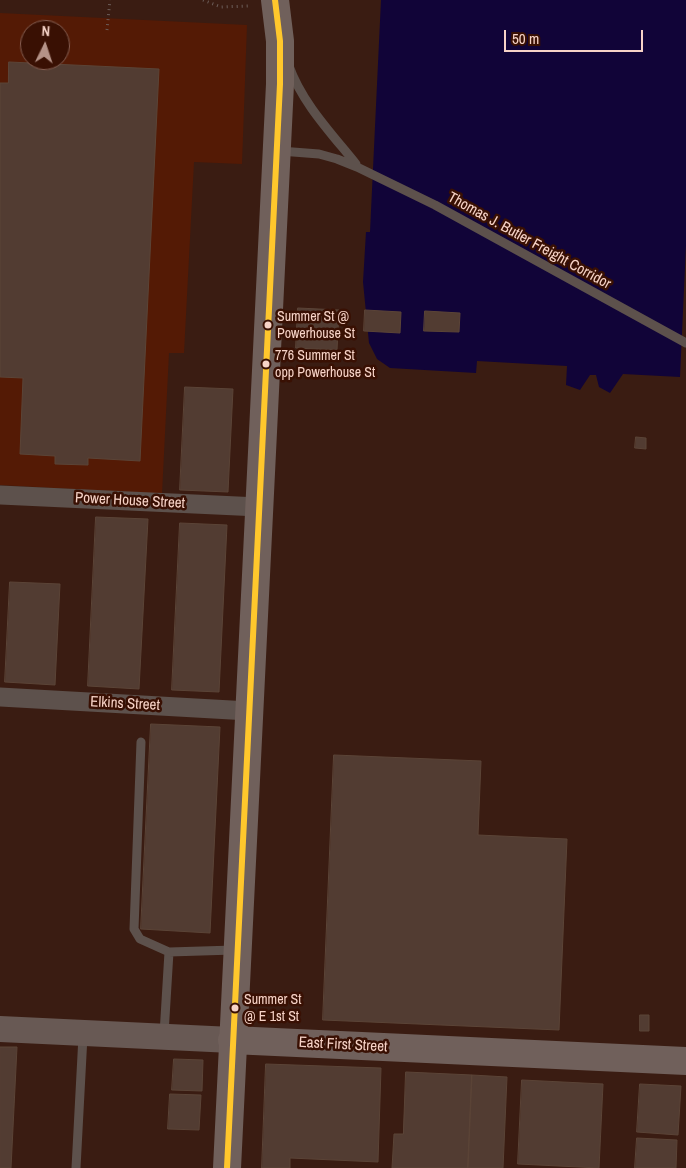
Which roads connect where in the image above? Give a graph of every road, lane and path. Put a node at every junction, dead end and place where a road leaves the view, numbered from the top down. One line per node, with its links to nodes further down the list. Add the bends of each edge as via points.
1 (110, 0): 5 (path)
2 (203, 0): 4 (path, via 221,7)
3 (275, 0): 6 (main road)
4 (248, 6)
5 (107, 30)
6 (280, 32): 7 (main road); 8 (lane, Thomas J. Butler Freight Corridor, via 290,70 303,93)
7 (276, 151): 8 (lane, Thomas J. Butler Freight Corridor, via 319,154); 11 (main road)
8 (357, 166): 9 (lane, Thomas J. Butler Freight Corridor, via 435,205)
9 (686, 343)
10 (0, 495): 11 (street, Power House Street)
11 (260, 507): 13 (main road)
12 (0, 697): 13 (street, Elkins Street)
13 (249, 710): 15 (main road)
14 (140, 742): 16 (lane, via 134,929 140,939)
15 (237, 950): 16 (lane); 20 (main road)
16 (169, 952): 19 (lane)
17 (0, 1029): 18 (main road, East First Street)
18 (83, 1033): 19 (main road, East First Street); 22 (lane)
19 (164, 1037): 20 (main road, East First Street)
20 (232, 1040): 21 (main road, East First Street); 23 (main road)
21 (686, 1060)
22 (76, 1168)
23 (227, 1168)

